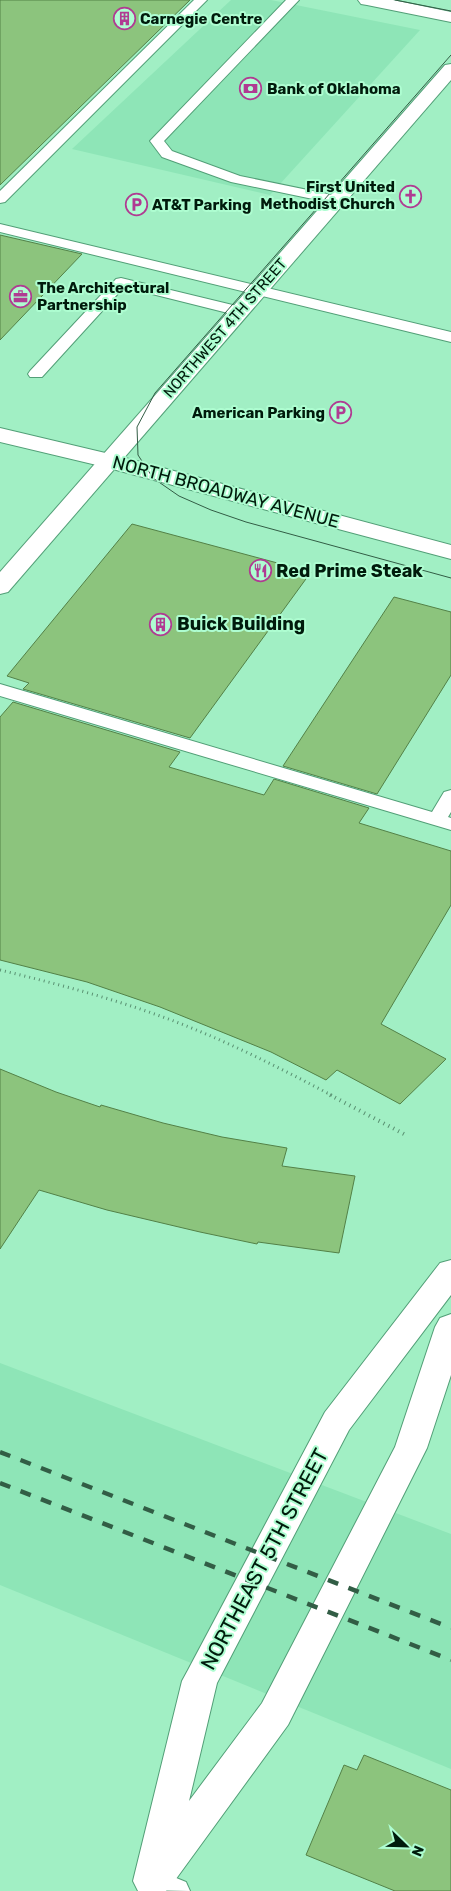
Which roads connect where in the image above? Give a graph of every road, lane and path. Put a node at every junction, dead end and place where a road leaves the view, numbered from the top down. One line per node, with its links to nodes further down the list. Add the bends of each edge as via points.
1 (201, 0): 6 (lane)
2 (293, 0): 7 (lane, via 157,141 168,154 236,179)
3 (367, 0): 4 (main road)
4 (451, 17)
5 (451, 69): 7 (main road, NORTHWEST 4TH STREET)
6 (0, 199)
7 (337, 200): 9 (main road, NORTHWEST 4TH STREET)
8 (0, 228): 9 (lane)
9 (258, 290): 10 (main road, NORTHWEST 4TH STREET); 11 (lane)
10 (240, 310): 12 (lane, via 121,282); 14 (main road, NORTHWEST 4TH STREET)
11 (451, 337)
12 (36, 374)
13 (0, 434): 14 (main road, NORTH BROADWAY AVENUE)
14 (110, 461): 15 (main road, NORTH BROADWAY AVENUE); 16 (main road, NORTHWEST 4TH STREET)
15 (451, 552)
16 (0, 587)
17 (0, 690): 19 (lane)
18 (451, 796): 19 (lane)
19 (444, 821)
20 (0, 970): 21 (path, via 124,1003 196,1030 291,1074)
21 (404, 1134)
22 (451, 1272): 24 (main road, NORTHEAST 5TH STREET, via 337,1421 200,1681)
23 (451, 1327): 24 (main road, NORTHEAST 5TH STREET, via 411,1448 274,1714)
24 (159, 1888)

